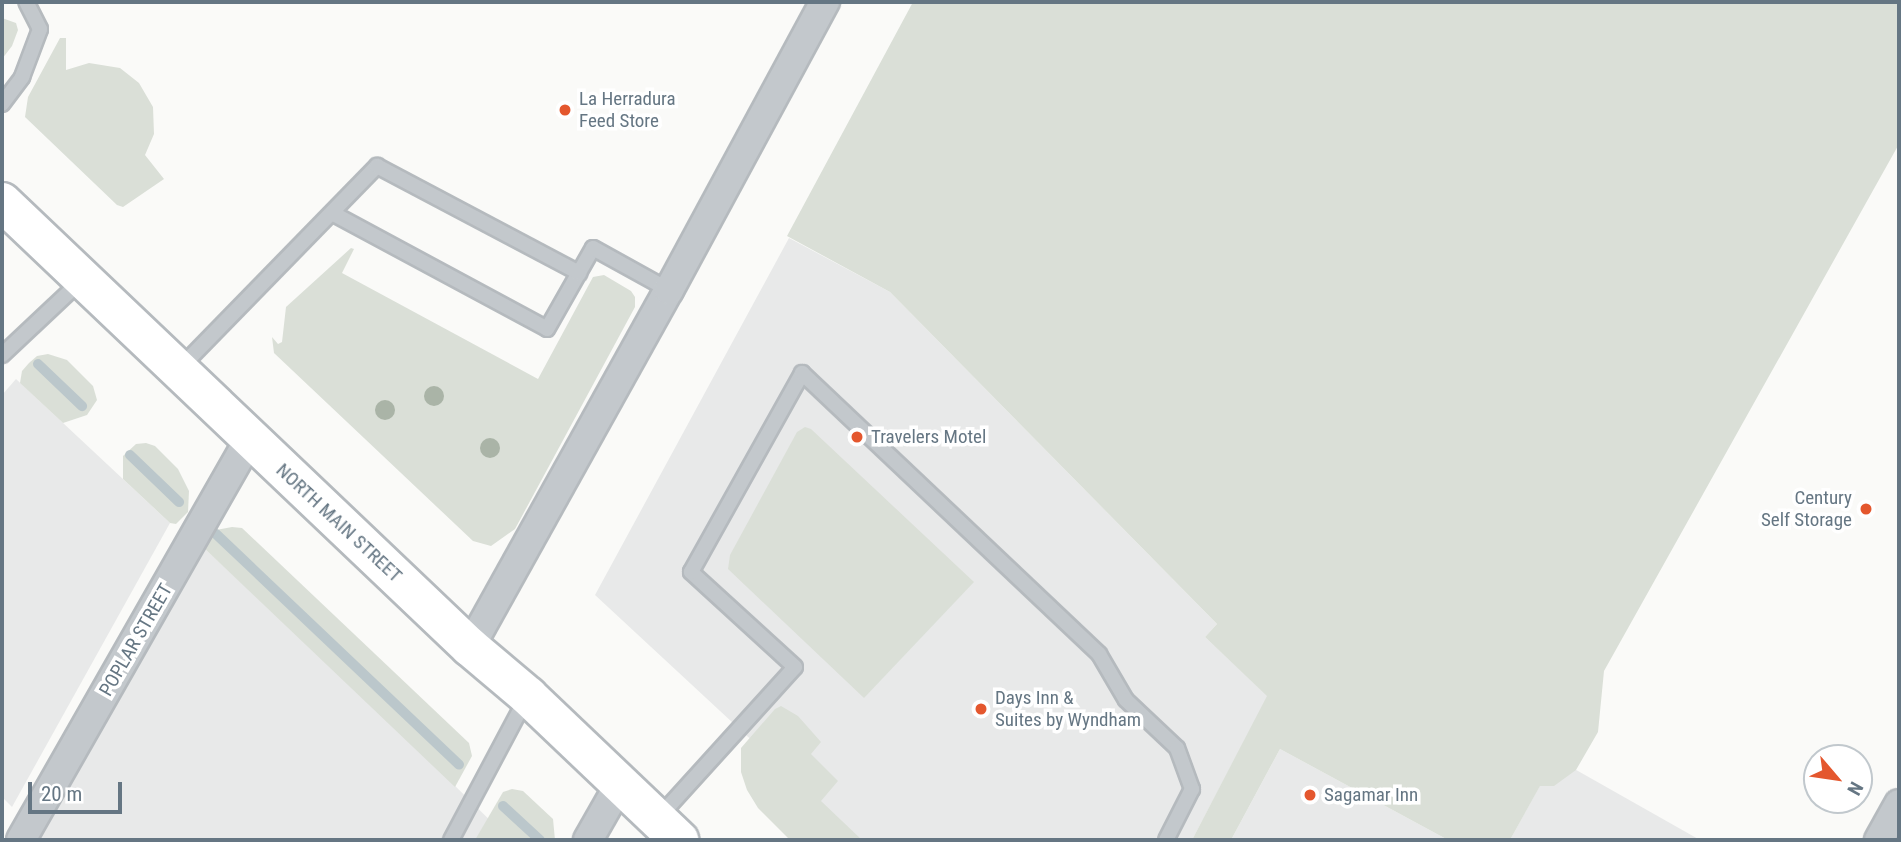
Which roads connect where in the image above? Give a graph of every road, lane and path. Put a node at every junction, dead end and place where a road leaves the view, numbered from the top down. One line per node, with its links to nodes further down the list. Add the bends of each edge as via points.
1 (26, 2): 3 (lane, via 40,29 22,77)
2 (825, 2): 8 (street)
3 (2, 104)
4 (2, 202): 7 (main road, NORTH MAIN STREET)
5 (332, 213): 6 (lane, via 377,166); 6 (lane, via 547,329); 10 (lane)
6 (579, 273): 8 (lane, via 593,248)
7 (83, 279): 9 (lane); 10 (main road, NORTH MAIN STREET)
8 (670, 290): 12 (street)
9 (2, 355)
10 (179, 369): 11 (main road, NORTH MAIN STREET)
11 (250, 439): 12 (main road, NORTH MAIN STREET); 17 (street, POPLAR STREET)
12 (470, 647): 13 (main road, NORTH MAIN STREET)
13 (528, 696): 14 (main road, NORTH MAIN STREET); 18 (lane)
14 (620, 784): 16 (main road, NORTH MAIN STREET); 19 (street)
15 (1899, 804): 21 (street)
16 (668, 830): 20 (lane, via 795,667 691,572 802,373 1099,654 1126,700 1177,748 1192,789)
17 (21, 840)
18 (451, 840)
19 (589, 840)
20 (1166, 840)
21 (1879, 840)

